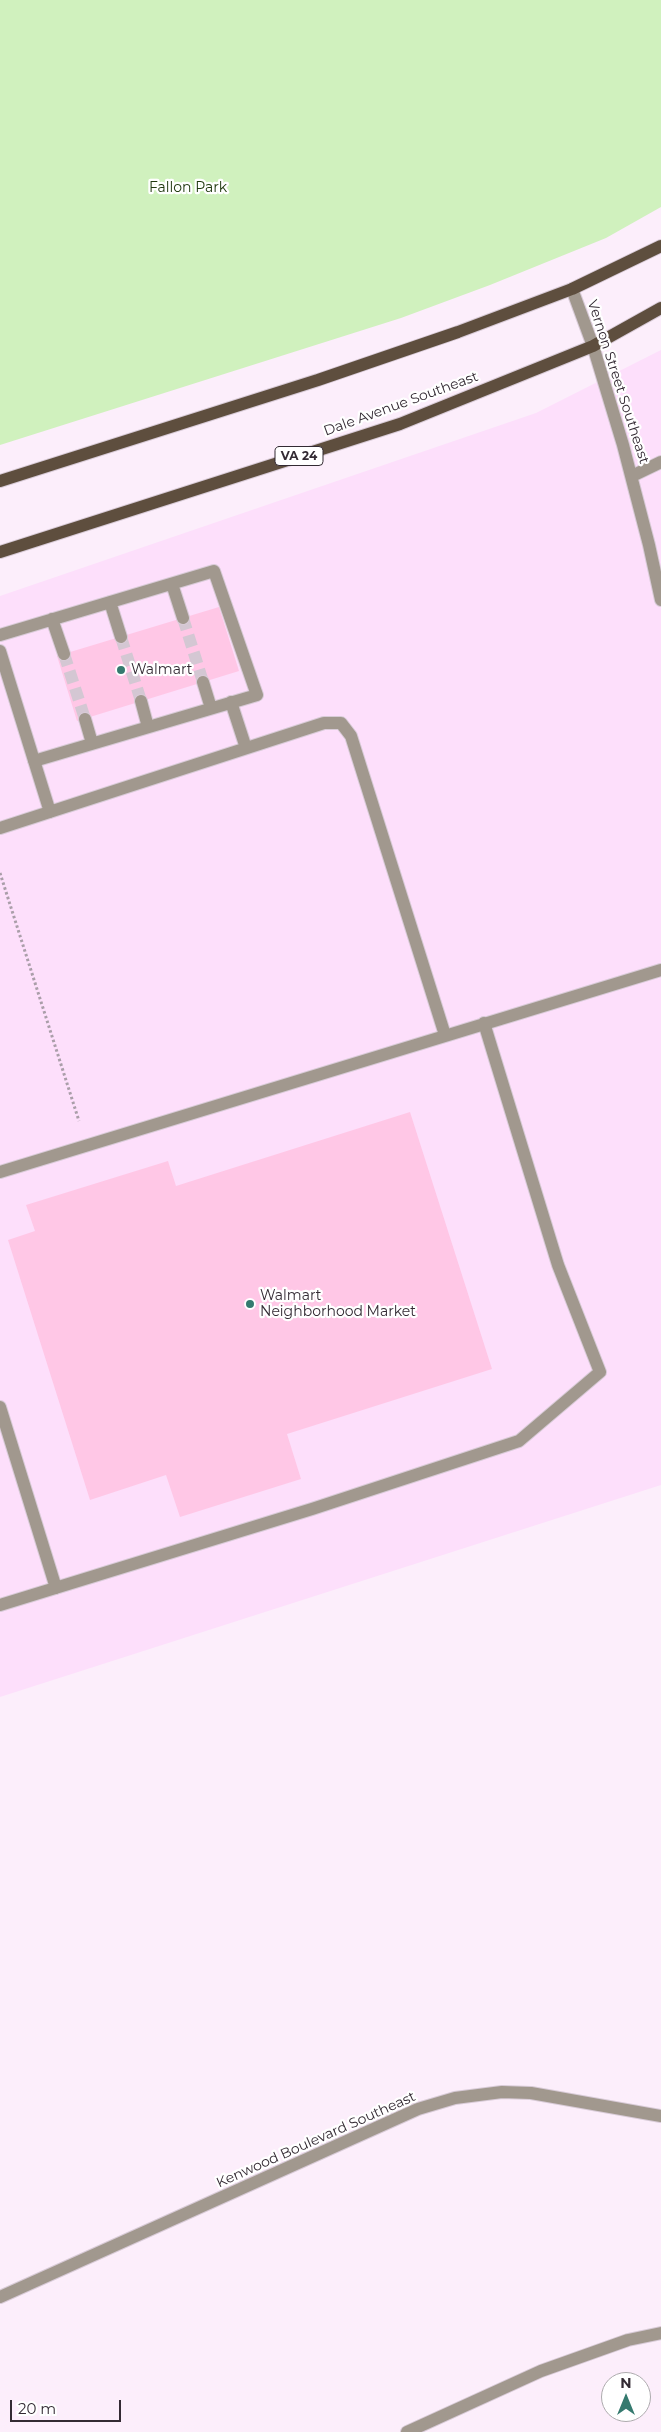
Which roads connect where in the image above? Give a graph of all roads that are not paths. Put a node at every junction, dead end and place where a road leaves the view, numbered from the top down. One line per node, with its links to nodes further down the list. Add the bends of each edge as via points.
1 (661, 246): 2 (main road)
2 (572, 289): 4 (street, Vernon Street Southeast); 6 (main road, via 318,380)
3 (661, 308): 4 (main road, Dale Avenue Southeast / VA 24)
4 (593, 346): 7 (street, Vernon Street Southeast); 10 (main road, Dale Avenue Southeast / VA 24, via 400,424)
5 (661, 462): 7 (street)
6 (16, 476): 8 (main road); 9 (street)
7 (632, 476): 12 (street, Vernon Street Southeast)
8 (0, 481)
9 (0, 485)
10 (0, 552)
11 (172, 584): 13 (street); 14 (street); 22 (street, via 214,571 257,695)
12 (661, 600)
13 (110, 602): 15 (street); 17 (street)
14 (183, 618)
15 (52, 619): 16 (street); 19 (street)
16 (0, 635)
17 (121, 637)
18 (0, 651): 28 (street)
19 (64, 654)
20 (203, 682): 23 (street)
21 (141, 701): 25 (street)
22 (232, 702): 23 (street); 27 (street)
23 (211, 708): 25 (street)
24 (85, 719): 26 (street)
25 (148, 727): 26 (street)
26 (92, 743): 28 (street)
27 (246, 748): 29 (street); 33 (street, via 324,723 341,723 351,736)
28 (34, 761): 29 (street)
29 (50, 812): 30 (street)
30 (0, 828)
31 (661, 970): 32 (street)
32 (484, 1023): 33 (street); 36 (street, via 558,1264 600,1372 519,1441)
33 (445, 1035): 34 (street)
34 (0, 1172)
35 (0, 1407): 36 (street)
36 (56, 1588): 37 (street)
37 (0, 1605)
38 (661, 2116): 39 (street, Kenwood Boulevard Southeast, via 531,2094 502,2092 455,2098 418,2109)
39 (0, 2298)
40 (661, 2333): 41 (street, via 628,2340 542,2371)
41 (407, 2432)

